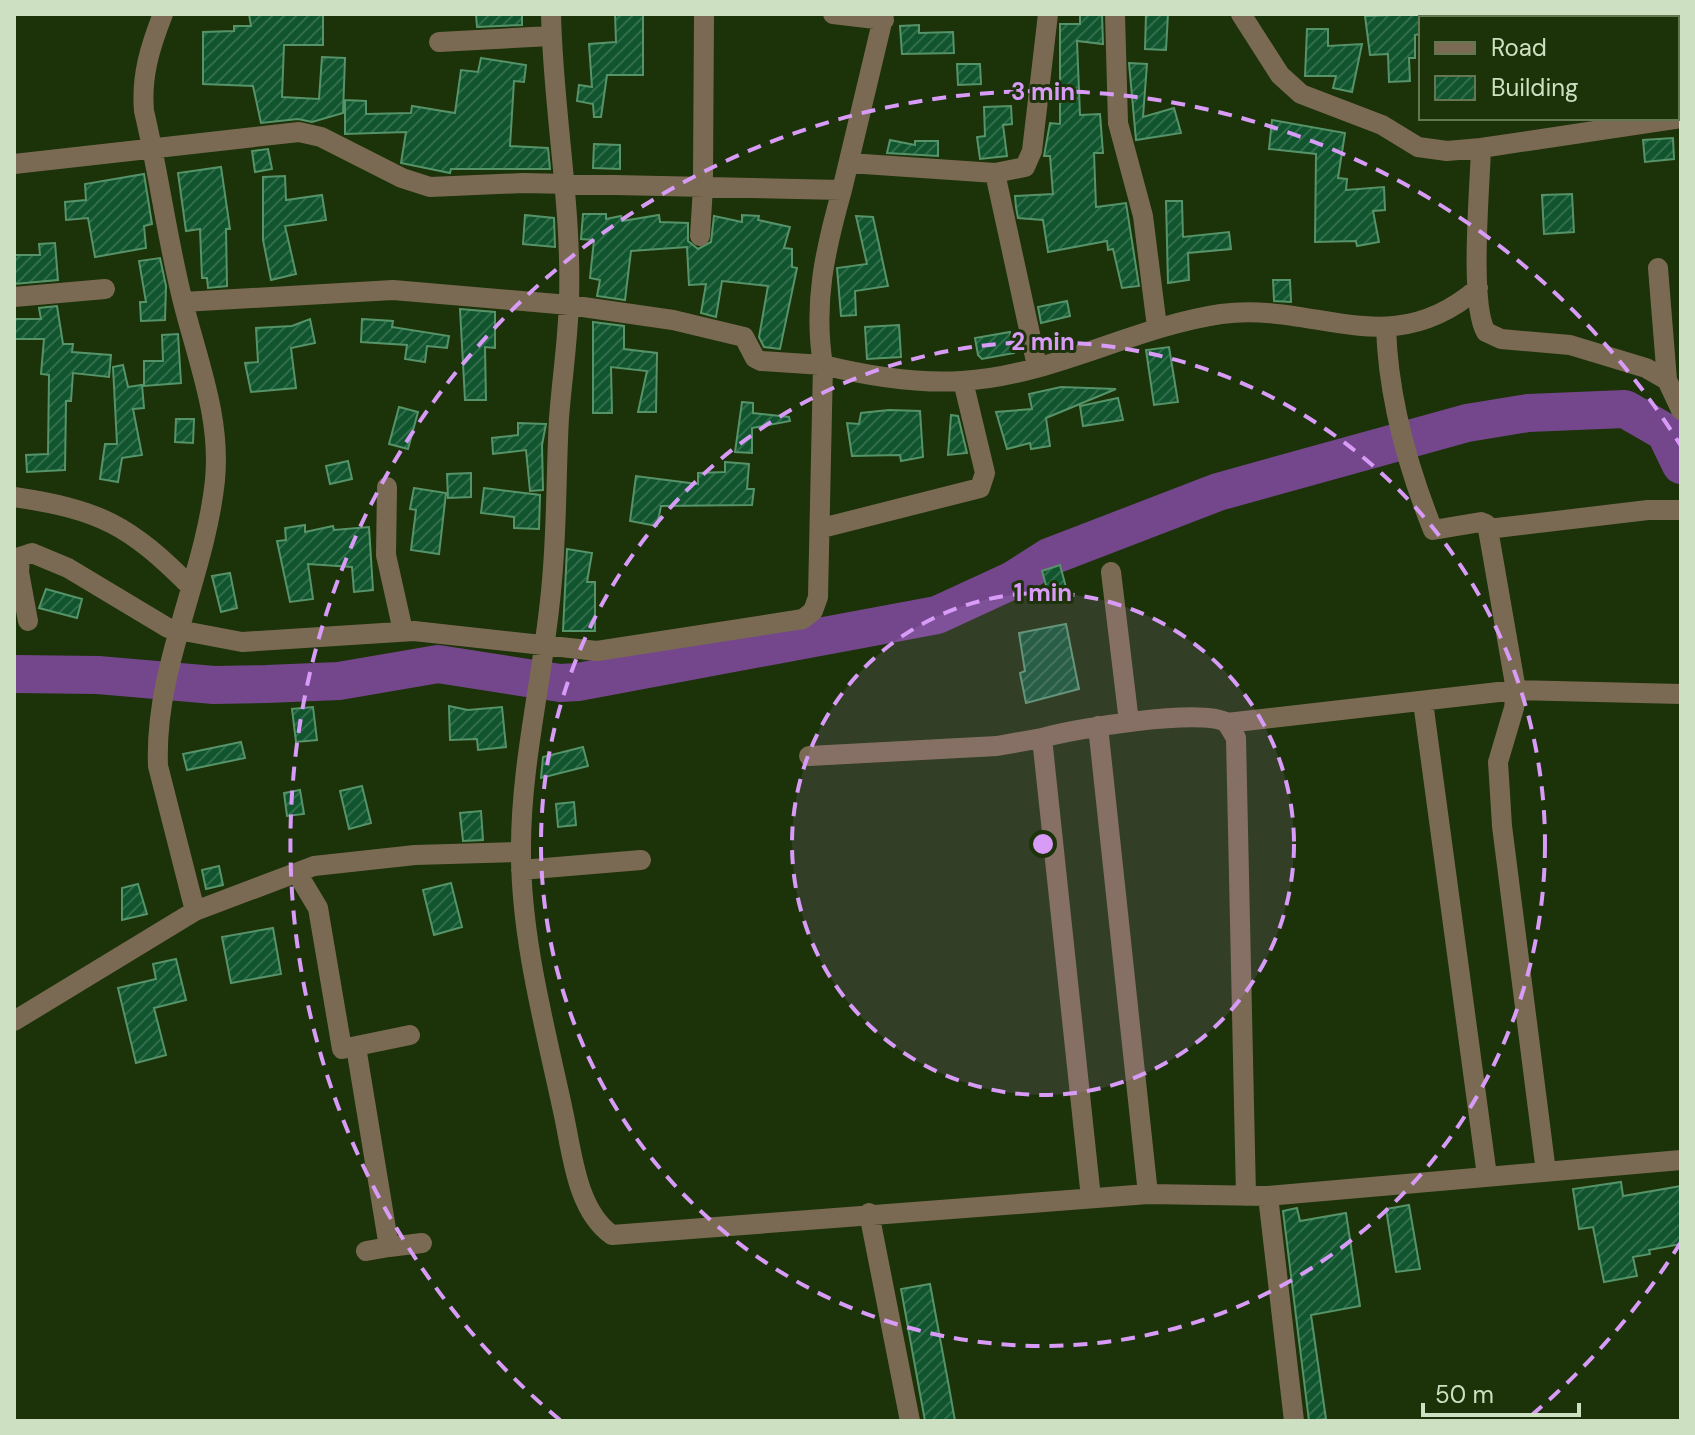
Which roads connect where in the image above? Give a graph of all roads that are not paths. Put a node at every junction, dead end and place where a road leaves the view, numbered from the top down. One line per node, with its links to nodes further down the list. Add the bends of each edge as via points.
1 (163, 14): 13 (street, via 142,85)
2 (551, 14): 9 (street)
3 (704, 14): 18 (street)
4 (833, 14): 8 (street)
5 (1048, 14): 17 (street, via 1028,164)
6 (1115, 14): 28 (street, via 1118,123 1143,216)
7 (1241, 14): 14 (street, via 1280,75 1301,94 1382,125 1418,147)
8 (884, 17): 15 (street)
9 (551, 36): 10 (street); 19 (street)
10 (439, 42)
11 (1652, 120): 12 (street)
12 (1551, 127): 14 (street)
13 (153, 148): 16 (street); 19 (street, via 299,132 430,187); 26 (street)
14 (1481, 148): 23 (street)
15 (849, 163): 17 (street); 20 (street)
16 (14, 164)
17 (995, 173): 31 (street)
18 (703, 181): 19 (street); 20 (street); 21 (street)
19 (564, 184): 27 (street)
20 (842, 190): 30 (street, via 817,306)
21 (700, 236)
22 (1658, 268): 32 (street)
23 (1478, 288): 29 (street, via 1445,312); 32 (street, via 1482,325 1494,338 1570,345 1646,368)
24 (105, 289): 25 (street)
25 (14, 297)
26 (183, 302): 27 (street, via 393,290); 41 (street, via 211,403 217,448)
27 (569, 305): 30 (street, via 744,337 761,361); 45 (street)
28 (1157, 327): 29 (street, via 1244,313 1349,328); 31 (street)
29 (1386, 327): 39 (street, via 1395,412 1433,530 1481,522)
30 (823, 365): 33 (street, via 882,377); 38 (street)
31 (1037, 366): 33 (street)
32 (1667, 380): 34 (street)
33 (963, 381): 38 (street, via 985,473 980,488)
34 (1681, 410)
35 (387, 487): 43 (street, via 386,555)
36 (14, 497): 41 (street, via 78,508 114,524 155,551)
37 (1681, 510): 39 (street)
38 (822, 528): 45 (street, via 818,597 803,619 597,651)
39 (1488, 529): 46 (street)
40 (1111, 572): 49 (street)
41 (191, 587): 44 (street)
42 (28, 621): 44 (street, via 18,566 20,557 32,553 68,568)
43 (403, 631): 44 (street, via 275,642); 45 (street, via 485,637)
44 (177, 632): 57 (street, via 157,742 158,766)
45 (543, 652): 55 (street)
46 (1516, 690): 47 (street); 48 (street); 62 (street, via 1498,762 1501,813)
47 (1681, 694)
48 (1423, 702): 50 (street); 63 (street)
49 (1129, 722): 50 (street, via 1207,717); 51 (street)
50 (1227, 723): 65 (street, via 1236,738)
51 (1098, 726): 52 (street); 64 (street)
52 (1042, 738): 53 (street, via 997,746); 67 (street)
53 (809, 756)
54 (641, 860): 55 (street)
55 (521, 861): 56 (street, via 415,855 314,866); 68 (street, via 533,960 578,1180 603,1229 612,1235)
56 (297, 873): 57 (street); 60 (street, via 318,908 342,1049)
57 (195, 911): 58 (street)
58 (14, 1021)
59 (410, 1035): 60 (street)
60 (356, 1047): 70 (street)
61 (1681, 1160): 62 (street)
62 (1546, 1172): 63 (street)
63 (1487, 1176): 66 (street)
64 (1148, 1194): 65 (street); 67 (street)
65 (1246, 1196): 66 (street)
66 (1268, 1196): 73 (street)
67 (1091, 1198): 68 (street)
68 (869, 1213): 72 (street)
69 (422, 1243): 70 (street)
70 (389, 1247): 71 (street)
71 (366, 1251)
72 (910, 1421)
73 (1294, 1421)

